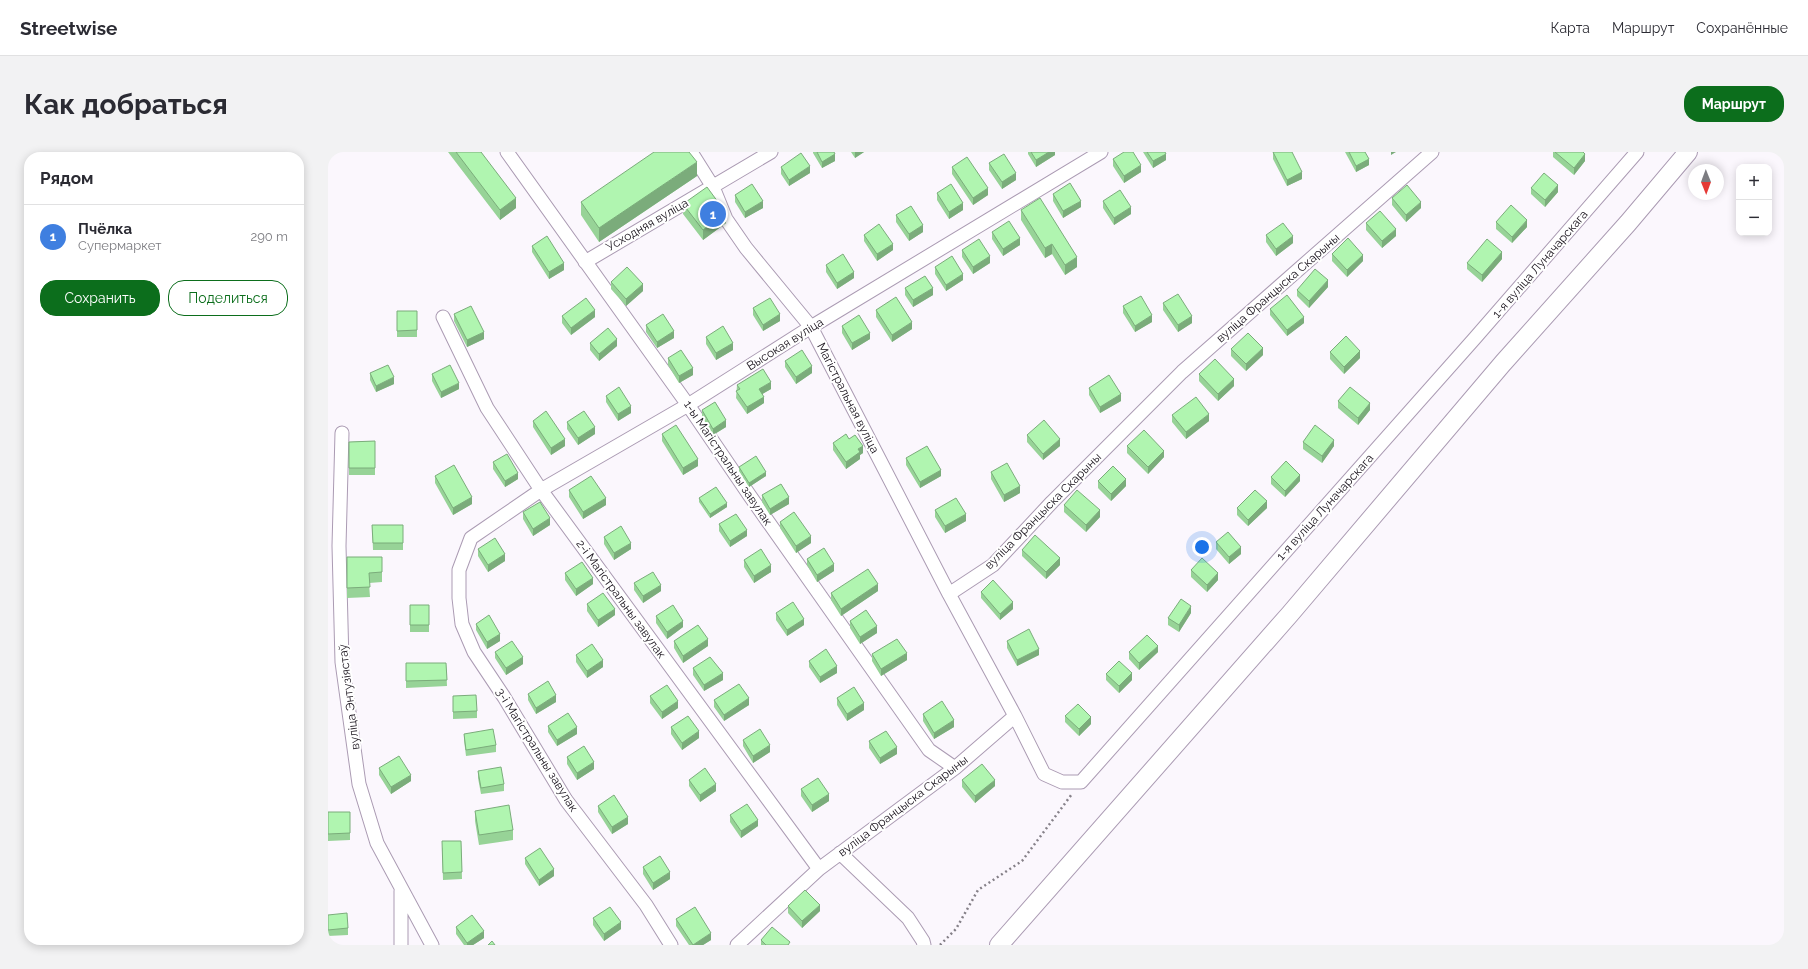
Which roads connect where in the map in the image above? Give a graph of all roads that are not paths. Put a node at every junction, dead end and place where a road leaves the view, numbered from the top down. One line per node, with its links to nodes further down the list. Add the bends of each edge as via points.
1 (507, 152): 9 (street, 1-ы Магістральны завулак)
2 (691, 152): 8 (street, Магістральная вуліца)
3 (771, 152): 8 (street, Усходняя вуліца)
4 (1101, 152): 11 (street, Высокая вуліца)
5 (1432, 152): 16 (street, вуліца Францыска Скарыны, via 1182,372 993,565)
6 (1637, 152): 17 (street, 1-я вуліца Луначарскага, via 1081,782 1062,782 1044,774)
7 (1688, 152): 27 (street, via 1502,363 1290,614)
8 (713, 187): 9 (street, Усходняя вуліца); 11 (street, Магістральная вуліца, via 726,219 746,248)
9 (585, 262): 12 (street, 1-ы Магістральны завулак)
10 (443, 317): 14 (street, 2-і Магістральны завулак, via 487,408)
11 (811, 327): 12 (street, Высокая вуліца); 16 (street, Магістральная вуліца)
12 (688, 404): 14 (street, Высокая вуліца); 18 (street, 1-ы Магістральны завулак, via 929,750)
13 (342, 433): 21 (street, вуліца Энтузіястаў, via 339,546 342,662 359,784 376,843)
14 (541, 490): 15 (street, Высокая вуліца); 20 (street, 2-і Магістральны завулак)
15 (471, 538): 24 (street, 3-і Магістральны завулак, via 459,570 458,598 462,624 474,652 566,800 646,905)
16 (949, 594): 17 (street)
17 (1015, 716): 18 (street, вуліца Францыска Скарыны)
18 (955, 768): 19 (street, вуліца Францыска Скарыны)
19 (840, 853): 20 (street, вуліца Францыска Скарыны); 26 (street, via 908,918)
20 (819, 869): 25 (street, вуліца Францыска Скарыны)
21 (401, 889): 22 (street); 23 (street, вуліца Энтузіястаў)
22 (401, 945)
23 (432, 945)
24 (670, 945)
25 (737, 945)
26 (924, 945)
27 (999, 945)

